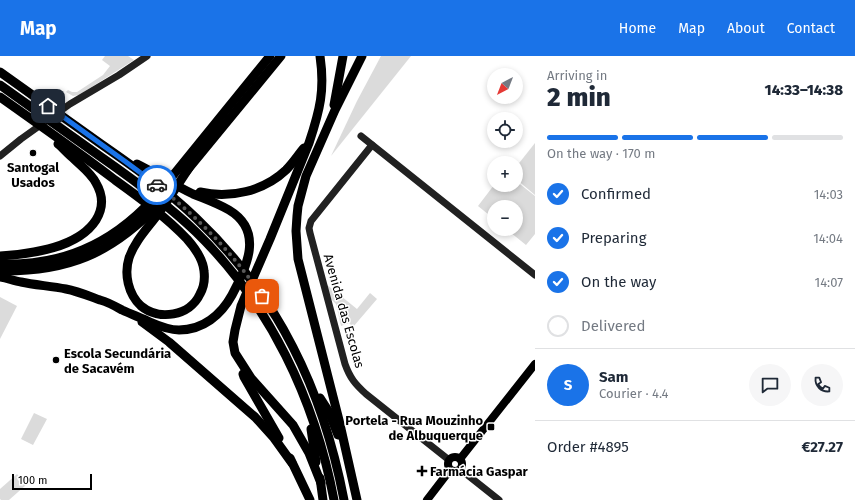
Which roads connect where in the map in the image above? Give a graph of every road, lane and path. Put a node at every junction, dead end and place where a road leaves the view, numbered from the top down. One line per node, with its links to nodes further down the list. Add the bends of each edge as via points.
1 (147, 56): 16 (street, via 70,104)
2 (269, 56): 20 (highway, via 159,193 119,230 88,248 62,257 30,263)
3 (281, 56): 17 (highway)
4 (320, 56): 13 (highway, via 322,95)
5 (344, 56): 10 (highway)
6 (362, 56): 10 (highway)
7 (0, 72): 15 (highway)
8 (0, 85): 28 (highway, via 134,180 197,233 258,308 282,348)
9 (0, 97): 11 (highway)
10 (332, 117): 32 (highway, via 306,176 297,216 296,241 298,259)
11 (38, 124): 17 (highway, via 136,195 169,222 193,246 202,261 205,274 199,297 187,309 178,313 158,314 141,306 136,300 128,284 127,267 131,253 140,238 156,218); 19 (highway, via 96,181 102,199 100,213 92,227 74,240 52,248)
12 (361, 136): 14 (street)
13 (309, 143): 18 (highway, via 286,170 259,188 231,194); 25 (highway, via 241,306 233,342)
14 (372, 145): 22 (street); 30 (street, Avenida das Escolas, via 311,221 310,233 339,345 353,382)
15 (107, 148): 18 (highway); 27 (highway, via 183,206 231,255 262,296)
16 (0, 156)
17 (189, 168): 21 (highway, via 165,198 140,222 98,252 74,262 45,269)
18 (183, 189): 24 (highway, via 221,205 241,219 249,237 249,252 242,275 223,309 199,326 171,329)
19 (0, 256)
20 (0, 264)
21 (0, 271)
22 (535, 275)
23 (0, 277): 24 (highway, via 66,289 102,300)
24 (133, 315): 31 (highway, via 169,342 255,417)
25 (240, 362): 31 (highway, via 244,377); 35 (highway, via 250,378 293,425 309,453)
26 (535, 364): 29 (main road)
27 (307, 375): 32 (highway, via 329,412); 39 (highway, via 329,437)
28 (308, 406): 35 (highway); 38 (highway)
29 (460, 459): 30 (main road, via 454,457); 33 (main road)
30 (449, 460): 34 (main road)
31 (292, 463): 36 (highway)
32 (348, 463): 40 (highway)
33 (460, 469): 34 (main road, via 456,472); 42 (street)
34 (450, 470): 41 (main road)
35 (321, 483): 37 (highway)
36 (310, 500)
37 (323, 500)
38 (334, 500)
39 (344, 500)
40 (357, 500)
41 (427, 500)
42 (499, 500)

